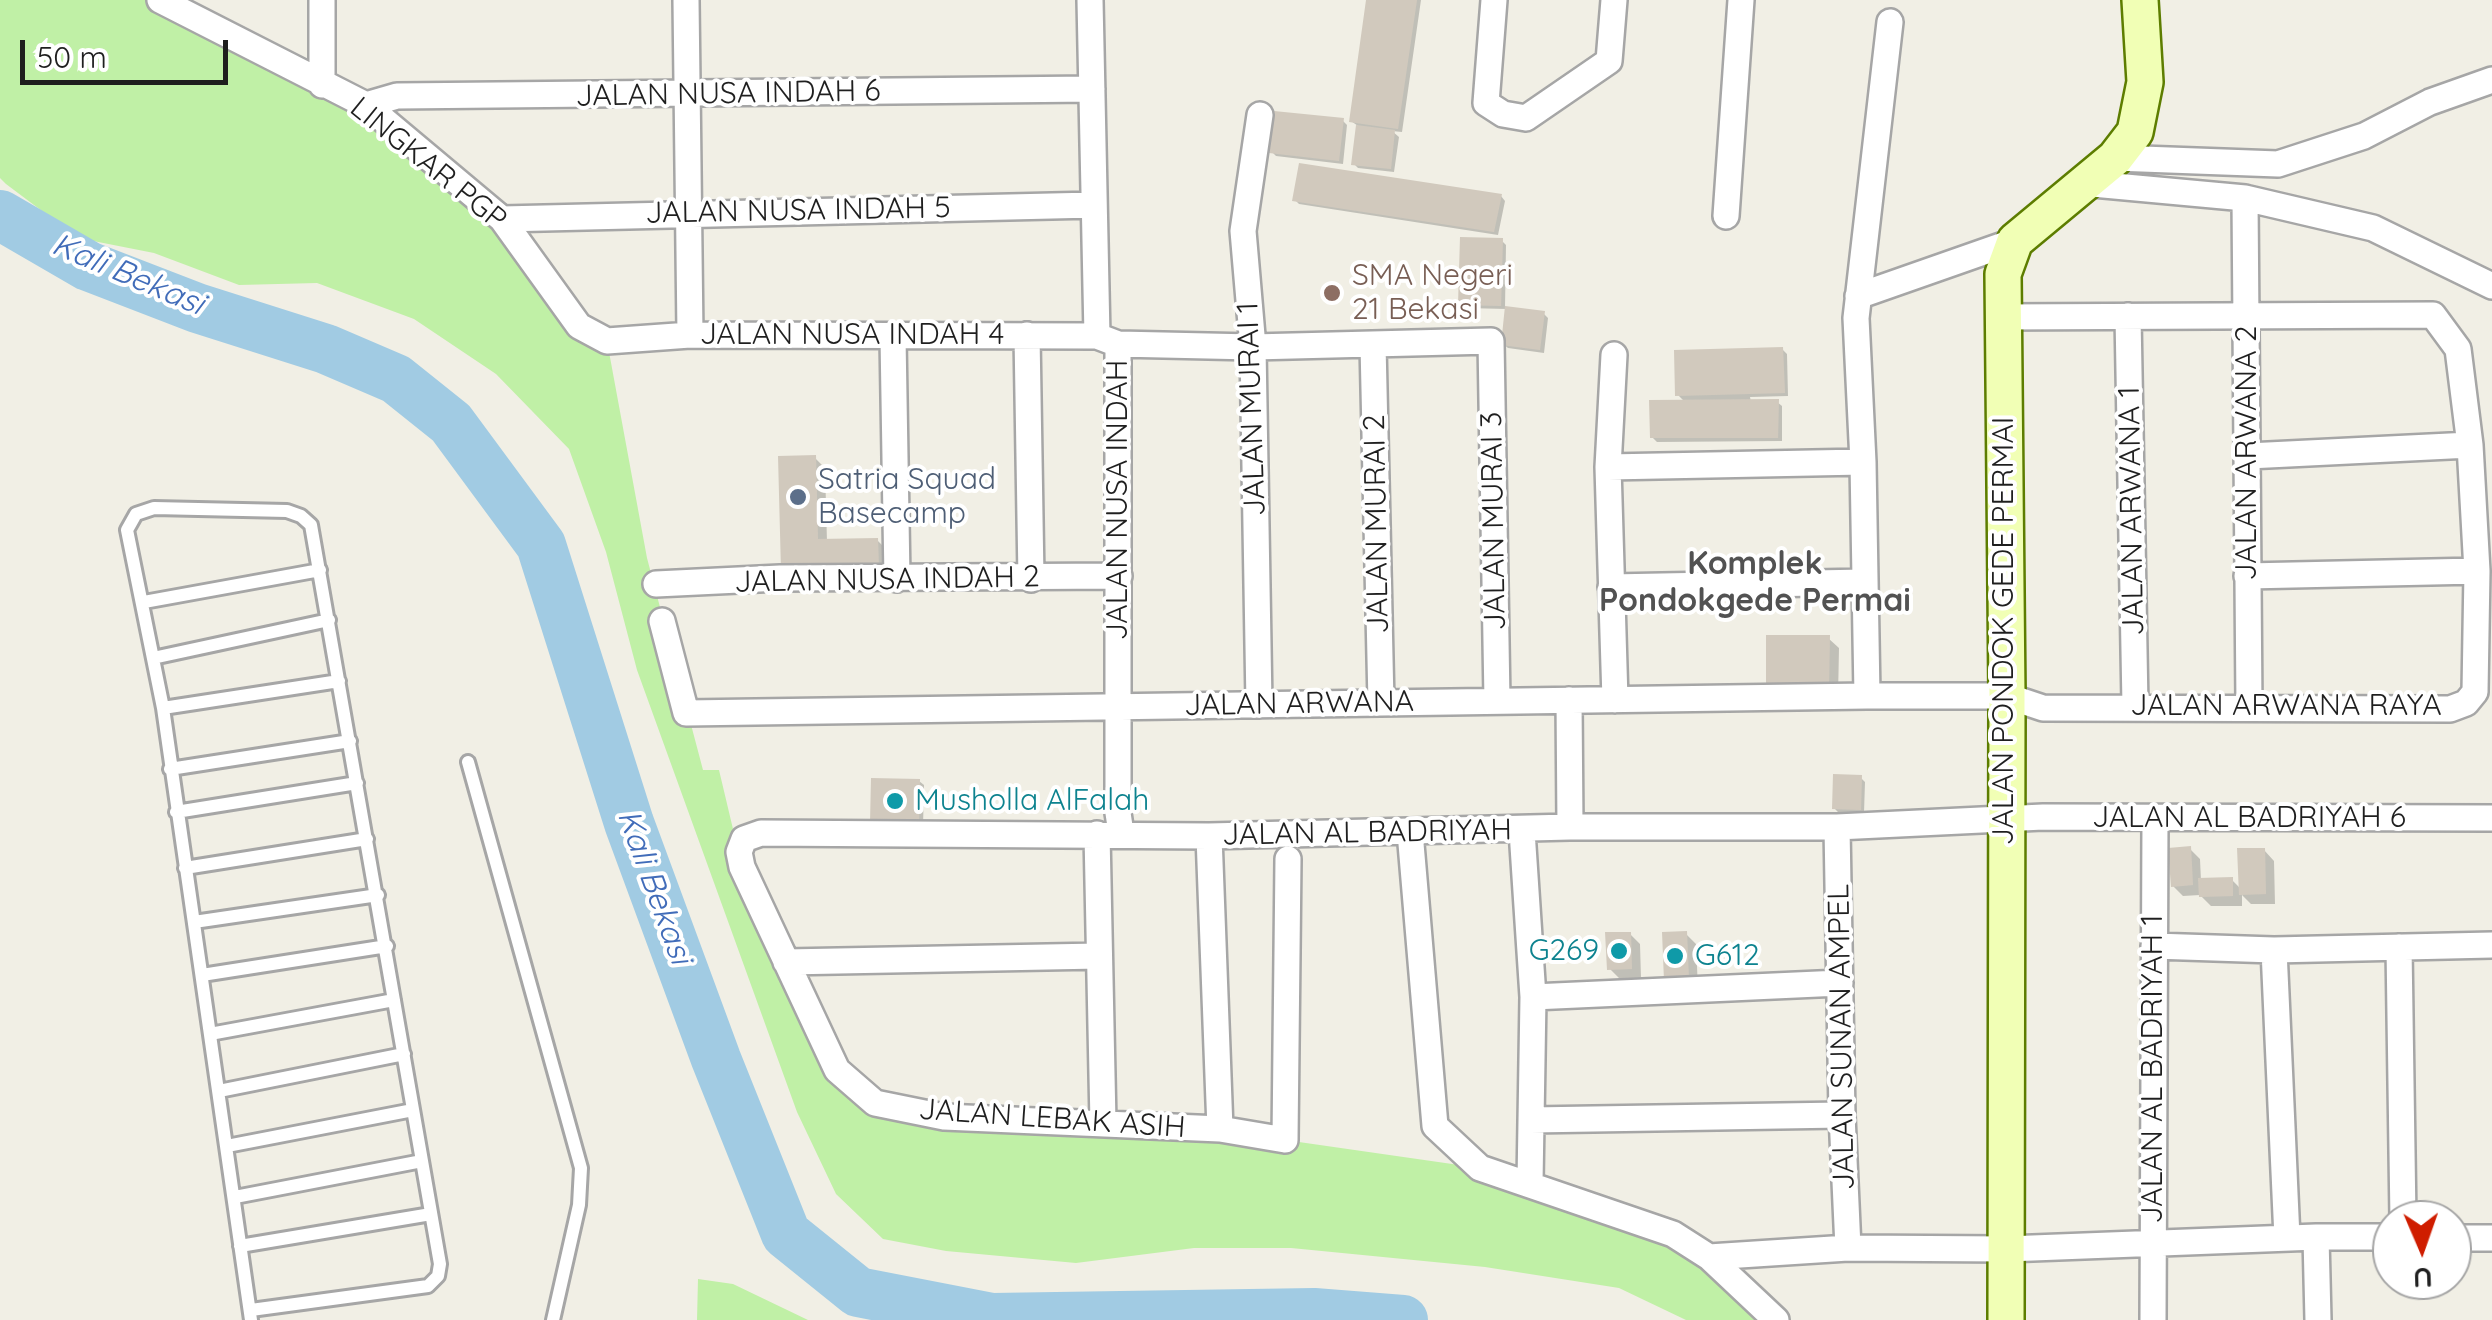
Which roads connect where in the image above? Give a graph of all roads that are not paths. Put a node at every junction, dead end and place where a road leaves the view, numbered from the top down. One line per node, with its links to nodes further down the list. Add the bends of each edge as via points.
1 (160, 0): 9 (street, LINGKAR PGP)
2 (322, 0): 12 (street)
3 (686, 0): 14 (street)
4 (1090, 0): 13 (street, JALAN NUSA INDAH)
5 (1494, 0): 6 (street, via 1486,104 1526,118 1610,62)
6 (1614, 0)
7 (1741, 0): 22 (street)
8 (2140, 0): 17 (street, via 2146,82 2135,132)
9 (202, 11): 12 (street, LINGKAR PGP)
10 (1890, 22): 26 (street)
11 (2492, 80): 17 (street, via 2364,136 2278,164)
12 (322, 85): 15 (street, LINGKAR PGP)
13 (1092, 89): 14 (street, JALAN NUSA INDAH 6); 20 (street, JALAN NUSA INDAH)
14 (688, 95): 15 (street, JALAN NUSA INDAH 6, via 397,96); 21 (street)
15 (366, 105): 23 (street, LINGKAR PGP)
16 (1260, 114): 37 (street, JALAN MURAI 1, via 1243,232)
17 (2114, 158): 18 (street)
18 (2082, 183): 19 (street); 24 (street)
19 (2245, 198): 25 (street, via 2372,228); 29 (street, JALAN ARWANA 2)
20 (1094, 205): 21 (street, JALAN NUSA INDAH 5); 33 (street, JALAN NUSA INDAH)
21 (689, 212): 23 (street, JALAN NUSA INDAH 5); 30 (street)
22 (1726, 216)
23 (502, 219): 35 (street, LINGKAR PGP, via 580,326)
24 (2015, 241): 26 (street); 27 (street, JALAN PONDOK GEDE PERMAI, via 2003,274)
25 (2492, 286)
26 (1858, 296): 41 (street)
27 (2001, 316): 28 (street); 58 (street, JALAN PONDOK GEDE PERMAI)
28 (2128, 316): 29 (street); 64 (street, JALAN ARWANA 1)
29 (2246, 316): 39 (street, JALAN ARWANA RAYA, via 2433,315 2458,349); 40 (street, JALAN ARWANA 2)
30 (690, 335): 32 (street, JALAN NUSA INDAH 4); 35 (street, JALAN NUSA INDAH 4)
31 (1027, 335): 32 (street, JALAN NUSA INDAH 4); 33 (street, JALAN NUSA INDAH 4); 47 (street)
32 (893, 337): 48 (street)
33 (1107, 340): 37 (street, JALAN NUSA INDAH 4); 45 (street, JALAN NUSA INDAH)
34 (1492, 341): 36 (street, JALAN NUSA INDAH 4); 61 (street, JALAN MURAI 3)
35 (607, 342)
36 (1373, 344): 37 (street, JALAN NUSA INDAH 4); 62 (street, JALAN MURAI 2)
37 (1253, 347): 63 (street, JALAN MURAI 1)
38 (1614, 355): 42 (street)
39 (2470, 446): 40 (street); 44 (street, JALAN ARWANA RAYA)
40 (2248, 456): 46 (street, JALAN ARWANA 2)
41 (1864, 462): 42 (street); 49 (street)
42 (1608, 467): 51 (street)
43 (320, 570): 52 (lane); 52 (lane, via 311,524 302,516 154,508 136,514 127,530); 53 (lane)
44 (2477, 571): 46 (street); 66 (street, JALAN ARWANA RAYA, via 2475,692 2466,702 2450,709)
45 (1119, 576): 47 (street, JALAN NUSA INDAH 2); 65 (street, JALAN NUSA INDAH)
46 (2247, 576): 66 (street, JALAN ARWANA 2)
47 (1031, 579): 48 (street, JALAN NUSA INDAH 2)
48 (897, 580): 50 (street, JALAN NUSA INDAH 2)
49 (1865, 582): 51 (street); 57 (street)
50 (656, 584)
51 (1611, 587): 60 (street)
52 (144, 602): 55 (lane)
53 (329, 620): 55 (lane); 56 (lane)
54 (662, 621): 65 (street, JALAN ARWANA, via 686,713)
55 (153, 658): 67 (lane)
56 (339, 681): 67 (lane); 68 (lane)
57 (1866, 696): 58 (street, JALAN ARWANA); 60 (street, JALAN ARWANA)
58 (2007, 696): 64 (street, JALAN ARWANA RAYA, via 2043,708); 75 (street, JALAN PONDOK GEDE PERMAI)
59 (1569, 700): 60 (street, JALAN ARWANA); 61 (street, JALAN ARWANA); 76 (street)
60 (1615, 700)
61 (1496, 702): 62 (street, JALAN ARWANA)
62 (1381, 703): 63 (street, JALAN ARWANA)
63 (1260, 705): 65 (street, JALAN ARWANA)
64 (2136, 706): 66 (street, JALAN ARWANA RAYA)
65 (1118, 707): 80 (street, JALAN NUSA INDAH, via 1118,812)
66 (2249, 707)
67 (163, 708): 70 (lane)
68 (350, 740): 70 (lane); 71 (lane)
69 (468, 762): 122 (lane, via 581,1168)
70 (170, 769): 72 (lane)
71 (357, 784): 72 (lane); 82 (lane)
72 (176, 812): 85 (lane)
73 (2154, 818): 74 (street, JALAN AL BADRIYAH 6); 75 (street, JALAN AL BADRIYAH 6); 90 (street, JALAN AL BADRIYAH 1)
74 (2492, 818)
75 (2006, 820): 77 (street, JALAN AL BADRIYAH); 119 (street, JALAN PONDOK GEDE PERMAI)
76 (1570, 827): 77 (street, JALAN AL BADRIYAH); 78 (street, JALAN AL BADRIYAH)
77 (1837, 827): 96 (street, JALAN SUNAN AMPEL)
78 (1522, 830): 79 (street, JALAN AL BADRIYAH); 97 (street)
79 (1410, 832): 81 (street, JALAN AL BADRIYAH); 109 (street, via 1435,1126 1480,1168)
80 (1109, 833): 81 (street, JALAN AL BADRIYAH); 83 (street, JALAN AL BADRIYAH, via 761,833 744,839); 93 (street, JALAN NUSA INDAH)
81 (1209, 836): 106 (street, JALAN LEBAK ASIH)
82 (366, 839): 85 (lane); 86 (lane)
83 (738, 852): 94 (street, JALAN LEBAK ASIH)
84 (1288, 860): 106 (street, JALAN LEBAK ASIH, via 1285,1140)
85 (185, 868): 87 (lane)
86 (378, 895): 87 (lane); 89 (lane)
87 (194, 922): 95 (lane)
88 (2492, 945): 91 (street)
89 (387, 946): 95 (lane); 98 (lane)
90 (2154, 946): 92 (street); 116 (street, JALAN AL BADRIYAH 1)
91 (2399, 948): 92 (street); 111 (street)
92 (2274, 950): 115 (street)
93 (1100, 956): 94 (street); 105 (street, JALAN NUSA INDAH)
94 (786, 962): 105 (street, JALAN LEBAK ASIH, via 837,1070 875,1103 944,1117)
95 (202, 974): 99 (lane)
96 (1840, 983): 97 (street); 103 (street, JALAN SUNAN AMPEL)
97 (1533, 996): 104 (street)
98 (394, 1000): 99 (lane); 100 (lane)
99 (210, 1034): 101 (lane)
100 (404, 1054): 101 (lane); 102 (lane)
101 (219, 1091): 107 (lane)
102 (413, 1110): 107 (lane); 108 (lane)
103 (1842, 1115): 104 (street); 118 (street, JALAN SUNAN AMPEL)
104 (1530, 1120): 109 (street)
105 (1104, 1123): 106 (street, JALAN LEBAK ASIH)
106 (1220, 1129)
107 (227, 1146): 110 (lane)
108 (422, 1161): 110 (lane); 112 (lane)
109 (1530, 1183): 120 (street, via 1674,1234)
110 (234, 1197): 117 (lane)
111 (2404, 1200)
112 (431, 1214): 117 (lane); 121 (lane, via 440,1264 428,1286)
113 (2316, 1237): 114 (street); 115 (street); 126 (street)
114 (2372, 1237)
115 (2287, 1238): 116 (street)
116 (2153, 1243): 119 (street); 125 (street, JALAN AL BADRIYAH 1)
117 (240, 1246): 121 (lane)
118 (1848, 1248): 119 (street); 120 (street)
119 (2007, 1249): 124 (street, JALAN PONDOK GEDE PERMAI)
120 (1709, 1258): 123 (street)
121 (251, 1315)
122 (554, 1320)
123 (1776, 1320)
124 (2006, 1320)
125 (2152, 1320)
126 (2318, 1320)

